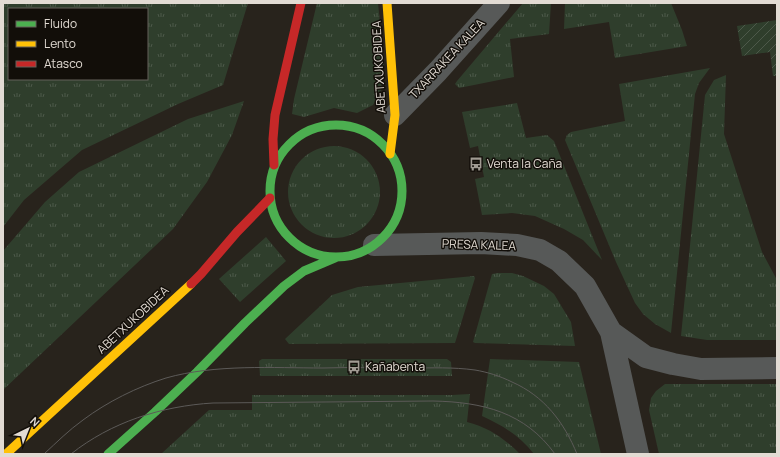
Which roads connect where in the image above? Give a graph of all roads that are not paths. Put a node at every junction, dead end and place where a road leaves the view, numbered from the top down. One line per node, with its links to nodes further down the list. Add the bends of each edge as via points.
1 (301, 3): 6 (street, via 275,115)
2 (388, 3): 4 (street, ABETXUKOBIDEA)
3 (499, 3): 4 (street, TXARRAKEA KALEA)
4 (395, 115): 5 (street, ABETXUKOBIDEA)
5 (390, 154): 6 (street, via 379,141 367,133 355,128 330,125 304,133 292,141); 8 (street, via 397,167 402,197 399,212 390,229)
6 (274, 165): 7 (street, via 270,180)
7 (270, 198): 9 (street, via 274,216 283,232 293,242 318,255); 12 (street, ABETXUKOBIDEA, via 201,274)
8 (374, 245): 9 (street, via 353,255); 10 (street, PRESA KALEA, via 480,243 516,245 540,250 559,261 585,286)
9 (336, 258): 13 (street, via 304,271 284,286 197,372)
10 (611, 332): 11 (street, via 646,357 673,364 702,369); 14 (street, PRESA KALEA)
11 (777, 368)
12 (6, 454)
13 (108, 454)
14 (638, 454)

